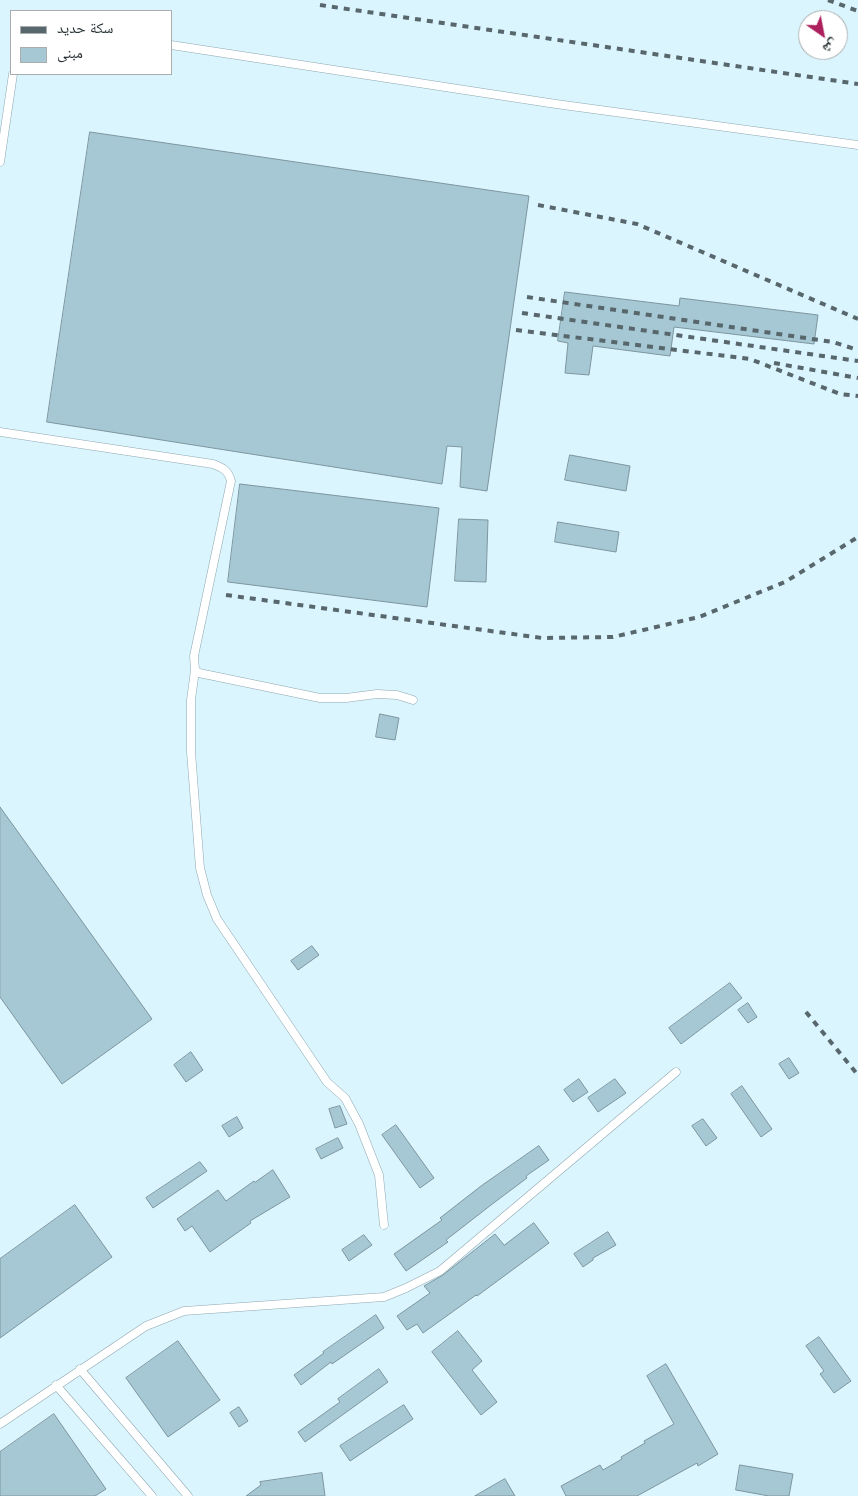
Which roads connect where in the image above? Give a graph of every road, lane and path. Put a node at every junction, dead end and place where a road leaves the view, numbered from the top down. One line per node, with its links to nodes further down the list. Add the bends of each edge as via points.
1 (172, 45): 3 (lane, via 556,104)
2 (13, 75): 4 (lane)
3 (858, 145)
4 (0, 162)
5 (0, 432): 6 (lane, via 213,464 226,469 231,481 194,656)
6 (195, 670): 7 (lane, via 320,698 377,694); 9 (lane, via 191,700 191,752 200,868 206,895 217,919 327,1082 345,1098 379,1175)
7 (413, 700)
8 (676, 1072): 10 (lane, via 440,1271 406,1288 384,1296 184,1311 146,1326)
9 (384, 1225)
10 (80, 1369): 11 (lane); 14 (lane)
11 (56, 1385): 12 (lane); 13 (lane)
12 (0, 1424)
13 (152, 1496)
14 (188, 1496)

